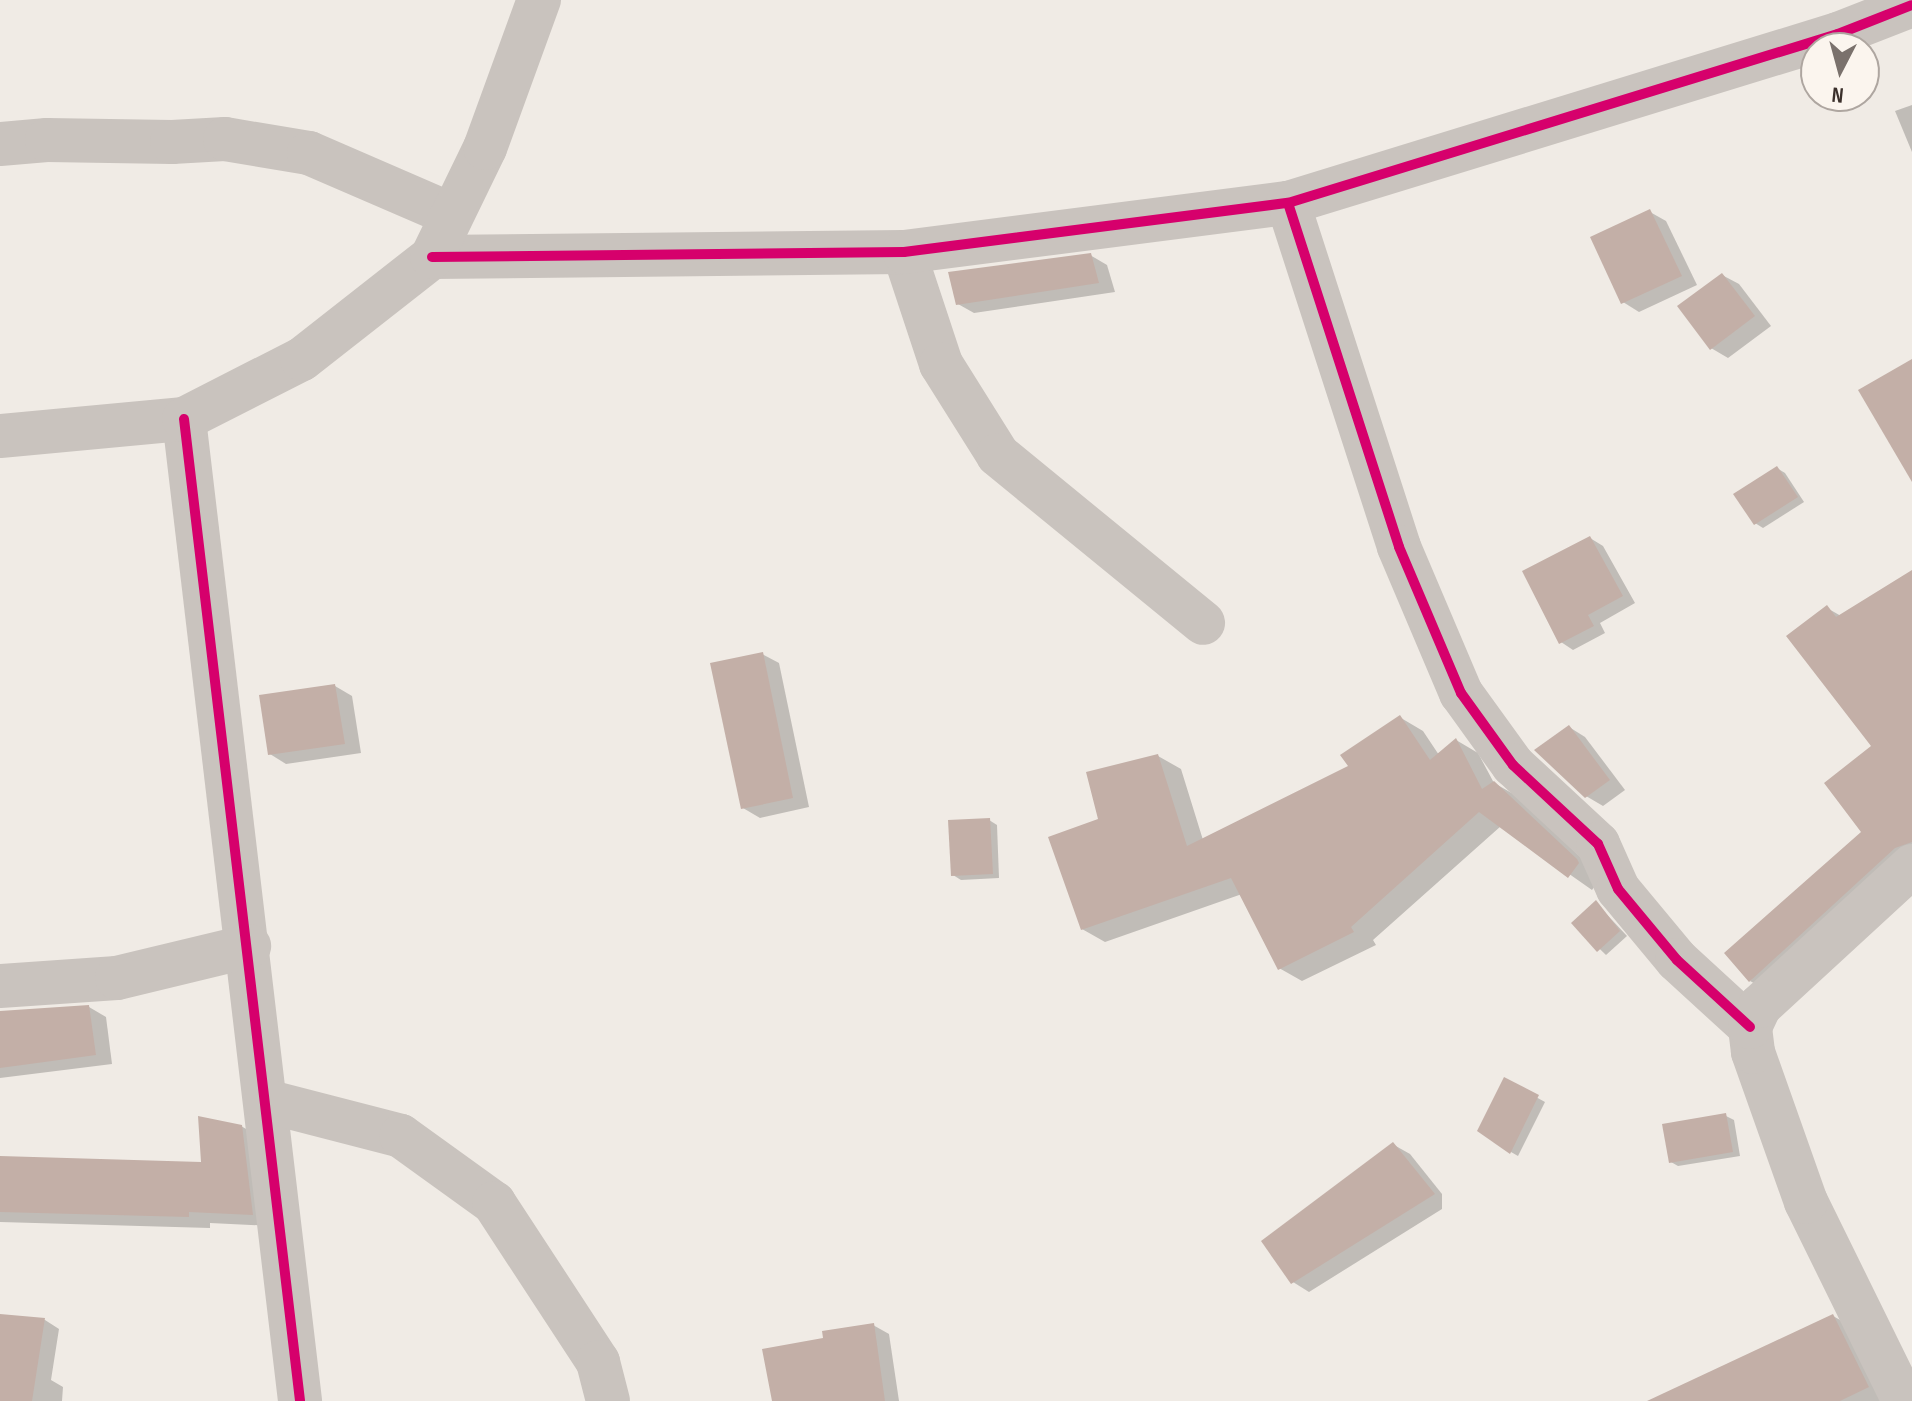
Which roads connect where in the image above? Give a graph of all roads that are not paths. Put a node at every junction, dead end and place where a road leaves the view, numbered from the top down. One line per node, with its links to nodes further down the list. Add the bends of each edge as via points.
1 (539, 0): 5 (street, via 485,148)
2 (1912, 5): 4 (street, via 1838,34)
3 (0, 144): 5 (street, via 225,139 309,153)
4 (1288, 203): 6 (street); 14 (street, via 1399,547 1461,693 1513,765 1598,844 1618,889 1677,960)
5 (450, 214): 7 (street)
6 (904, 252): 7 (street); 10 (street, via 941,364 998,455)
7 (432, 257): 8 (street, via 302,359)
8 (184, 419): 9 (street); 12 (street)
9 (0, 436)
10 (1203, 623)
11 (1912, 866): 14 (street, via 1760,1006)
12 (249, 946): 13 (street, via 117,978); 15 (street)
13 (0, 986)
14 (1750, 1027): 18 (street, via 1753,1052 1806,1202)
15 (266, 1101): 16 (street); 17 (street, via 401,1136 494,1203 598,1362)
16 (300, 1401)
17 (608, 1401)
18 (1904, 1401)

